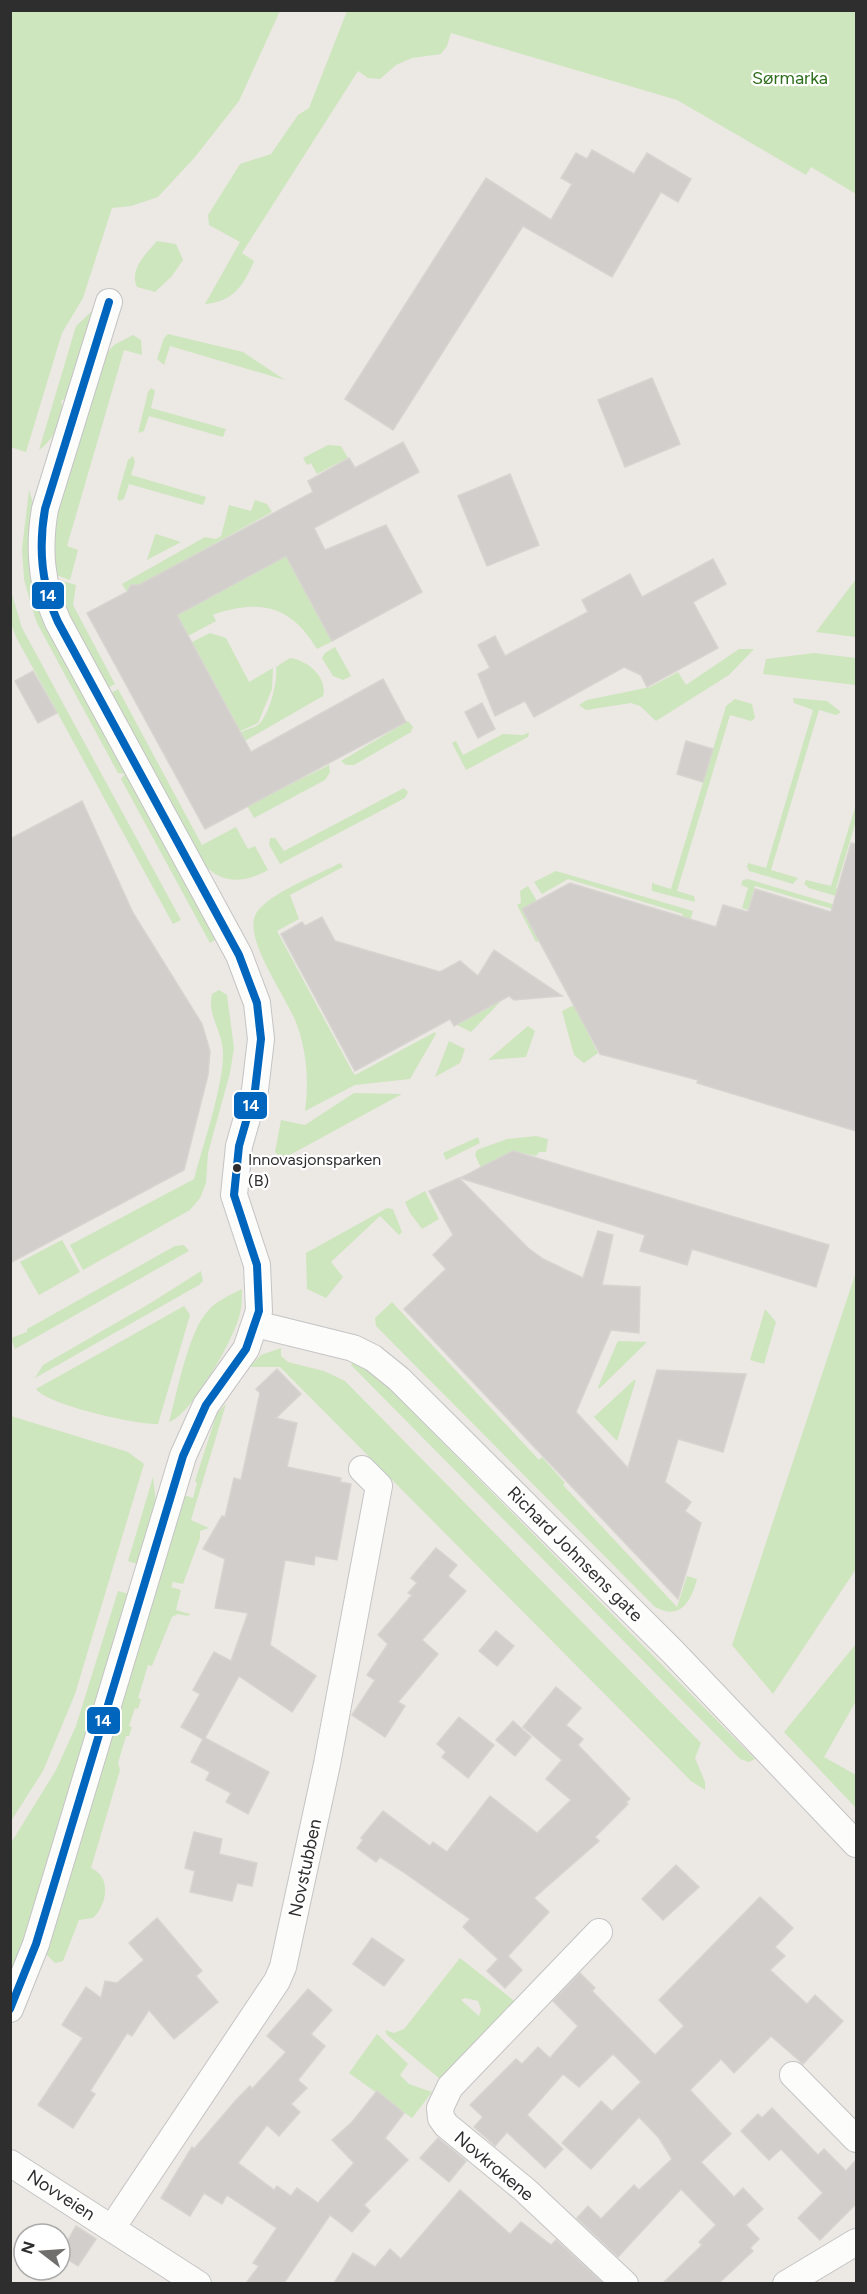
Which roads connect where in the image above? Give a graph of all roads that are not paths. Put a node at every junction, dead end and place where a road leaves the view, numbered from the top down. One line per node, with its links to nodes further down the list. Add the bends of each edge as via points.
1 (109, 302): 2 (street, via 45,509 42,572 58,622 239,955 257,1003 259,1069 239,1146 234,1195 257,1265 260,1290)
2 (256, 1324): 4 (street, Richard Johnsens gate, via 353,1348 399,1379 673,1652); 6 (street, via 246,1349 206,1405 186,1448 36,1944)
3 (362, 1469): 10 (street, Novstubben, via 379,1486 284,1967)
4 (856, 1844)
5 (599, 1932): 13 (street, Novkrokene, via 450,2087 441,2102 440,2113 448,2128 525,2190)
6 (10, 2009)
7 (793, 2075): 8 (street)
8 (856, 2139)
9 (10, 2163): 10 (street, Novveien)
10 (112, 2228): 12 (street, Novveien)
11 (856, 2242): 14 (street)
12 (198, 2283)
13 (625, 2283)
14 (786, 2283)

